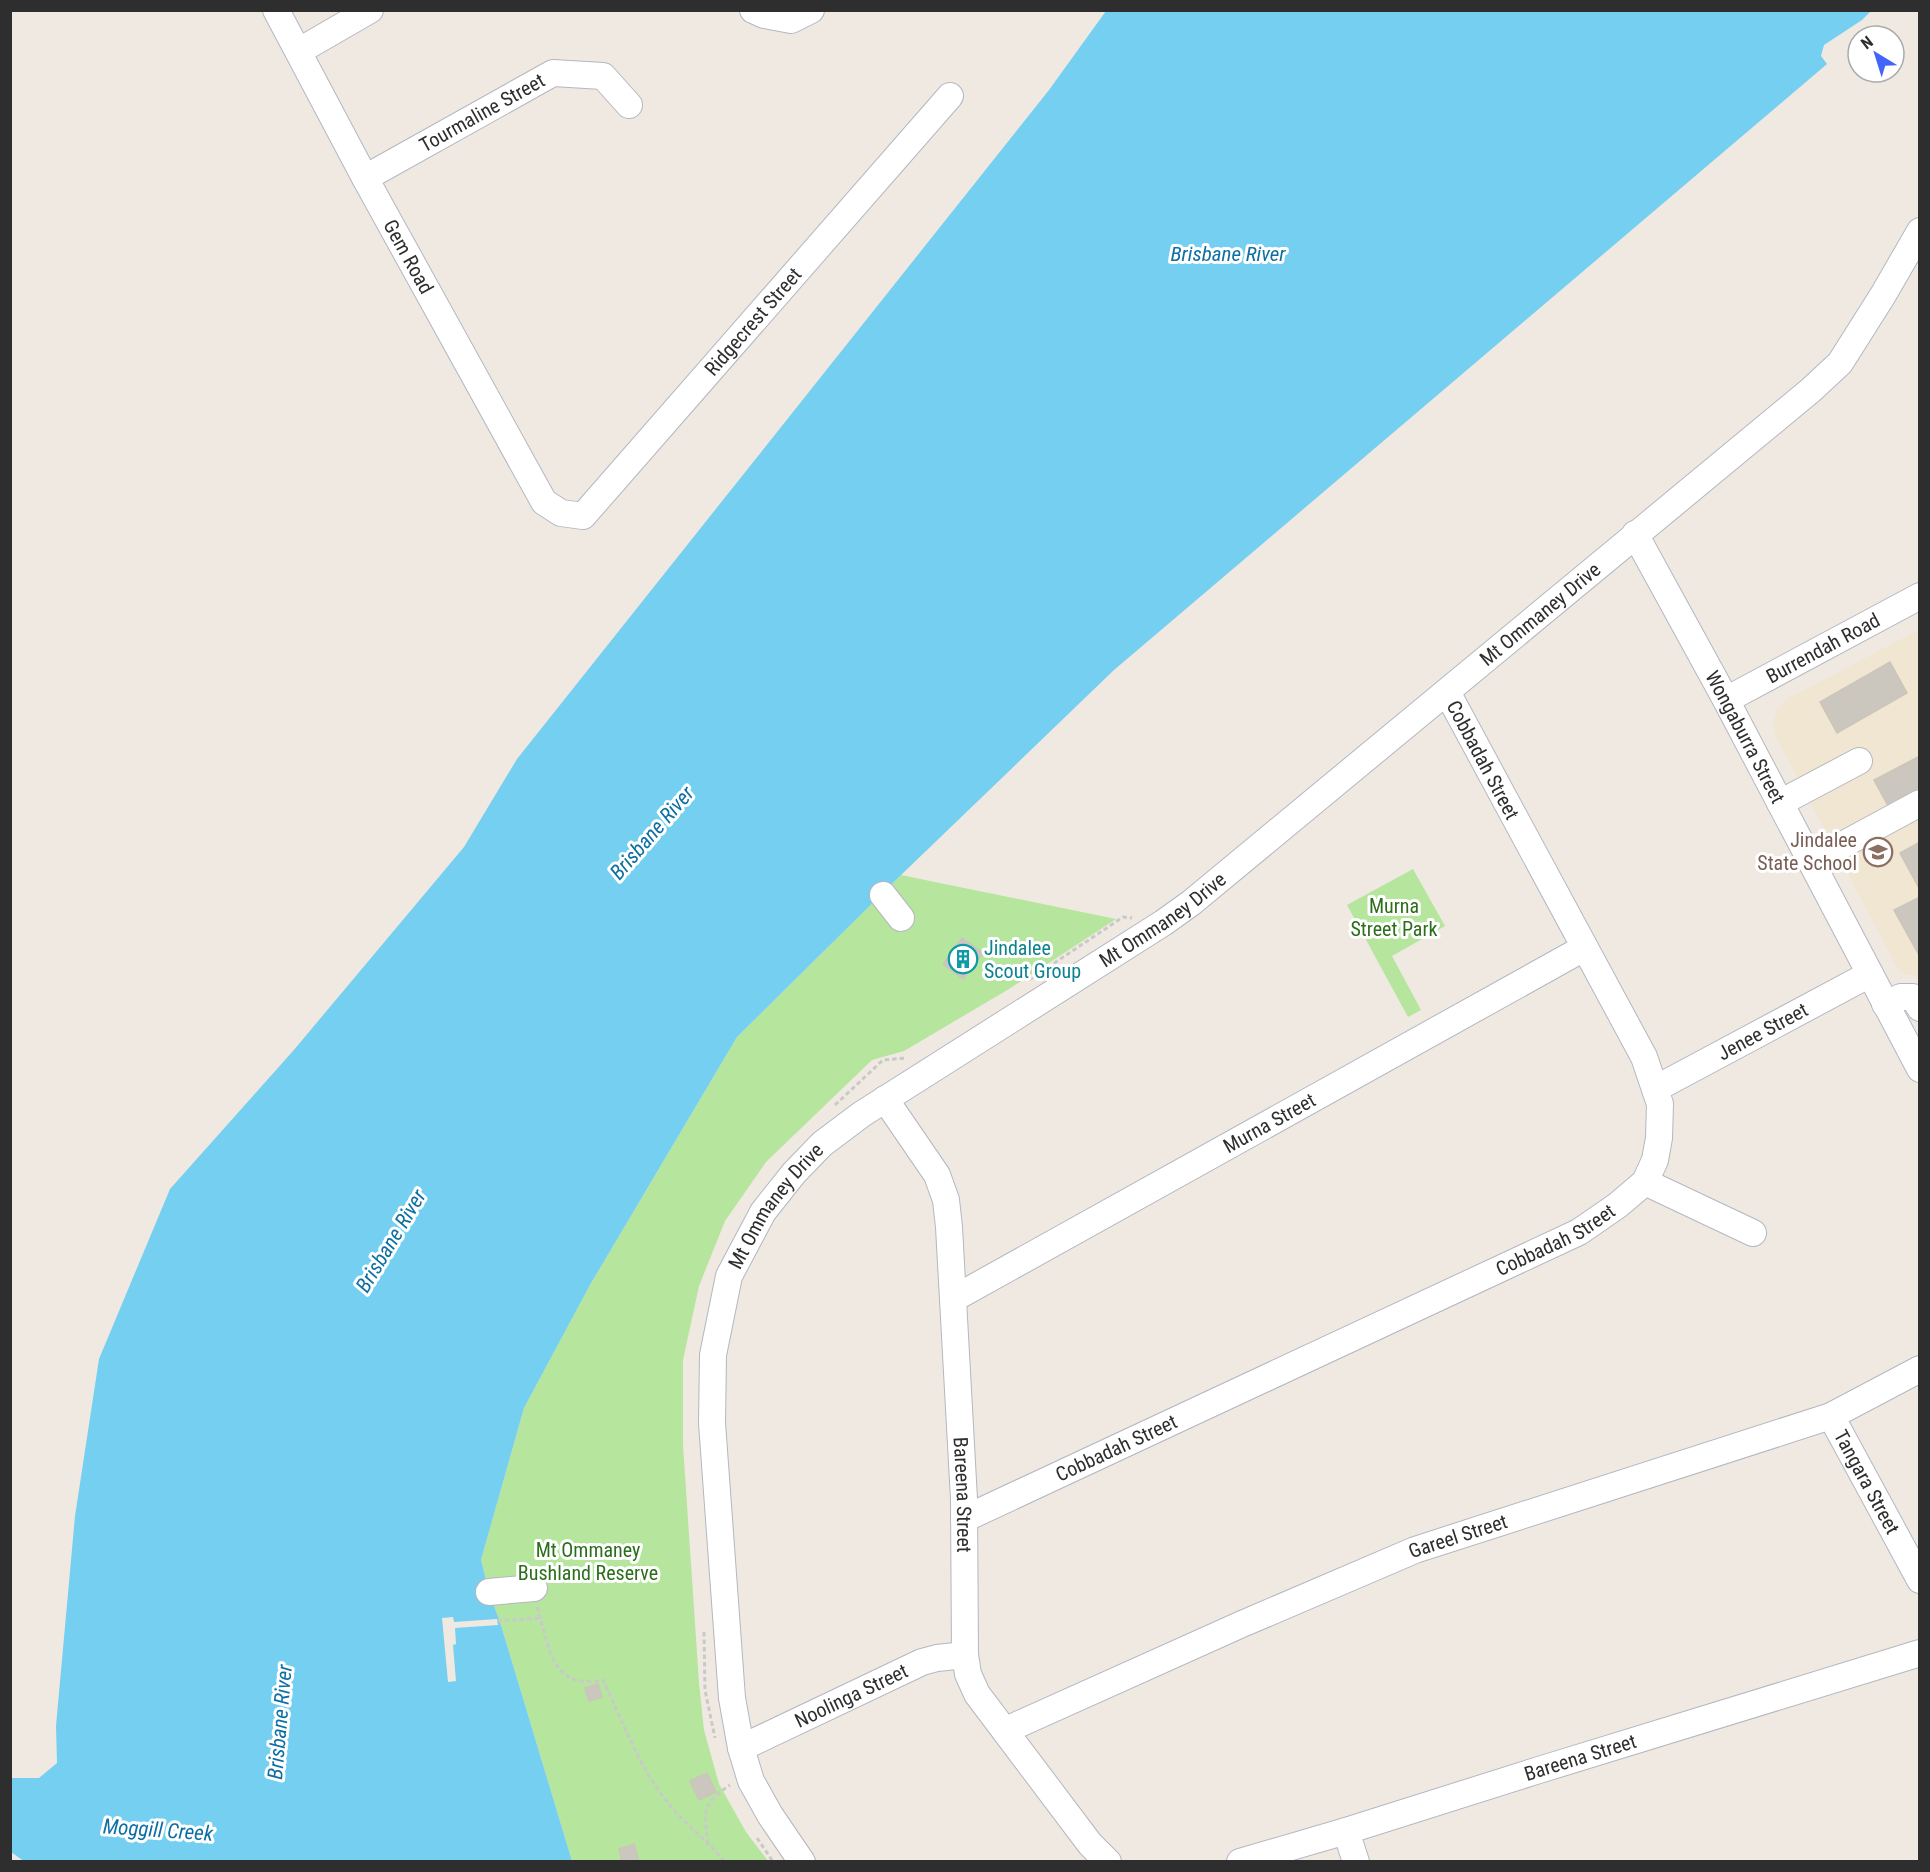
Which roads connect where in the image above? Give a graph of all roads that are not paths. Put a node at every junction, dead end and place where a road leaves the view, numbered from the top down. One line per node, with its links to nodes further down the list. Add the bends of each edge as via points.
1 (276, 10): 5 (street, Gem Road)
2 (370, 10): 5 (street)
3 (753, 10): 4 (street, via 791,20)
4 (812, 10)
5 (299, 51): 8 (street, Gem Road)
6 (950, 96): 10 (street, Ridgecrest Street, via 583,516 561,513)
7 (629, 105): 8 (street, Tourmaline Street, via 603,76 553,73)
8 (365, 178): 10 (street, Gem Road)
9 (1920, 231): 11 (street, Mt Ommaney Drive, via 1840,363)
10 (544, 502)
11 (1635, 534): 13 (street, Mt Ommaney Drive); 14 (street, Wongaburra Street)
12 (1920, 596): 14 (street, Burrendah Road)
13 (1447, 692): 21 (street, Cobbadah Street); 27 (street, Mt Ommaney Drive, via 1191,903)
14 (1726, 700): 16 (street, Wongaburra Street)
15 (1859, 760): 16 (street)
16 (1780, 803): 18 (street, Wongaburra Street)
17 (1920, 803): 18 (street)
18 (1811, 862): 22 (street, Wongaburra Street)
19 (883, 895): 20 (street)
20 (901, 918)
21 (1584, 948): 26 (street, Cobbadah Street, via 1644,1057); 30 (street, Murna Street)
22 (1870, 974): 23 (street, Wongaburra Street); 26 (street, Jenee Street)
23 (1886, 1004): 24 (street, via 1901,997 1914,997); 25 (street, Wongaburra Street)
24 (1920, 1008)
25 (1920, 1069)
26 (1655, 1089): 28 (street, Cobbadah Street, via 1660,1104 1659,1138)
27 (885, 1099): 30 (street, Bareena Street, via 936,1175 946,1200); 40 (street, Mt Ommaney Drive, via 822,1144 794,1173 763,1212 729,1276 713,1355 712,1424 732,1698)
28 (1645, 1182): 29 (street); 33 (street, Cobbadah Street, via 1579,1232)
29 (1753, 1233)
30 (953, 1299): 33 (street, Bareena Street)
31 (1920, 1370): 32 (street, Gareel Street)
32 (1831, 1416): 34 (street, Tangara Street); 39 (street, Gareel Street, via 1415,1550)
33 (964, 1519): 38 (street, Bareena Street)
34 (1920, 1580)
35 (534, 1588): 36 (street)
36 (489, 1592)
37 (1920, 1653): 41 (street, Bareena Street)
38 (965, 1655): 39 (street, Bareena Street, via 977,1694); 40 (street, Noolinga Street, via 922,1662)
39 (1006, 1730): 43 (street, Bareena Street, via 1090,1844)
40 (741, 1748): 42 (street, Mt Ommaney Drive, via 751,1781)
41 (1346, 1831): 44 (street, Bareena Street); 45 (street)
42 (802, 1862)
43 (1108, 1862)
44 (1240, 1862)
45 (1356, 1862)

